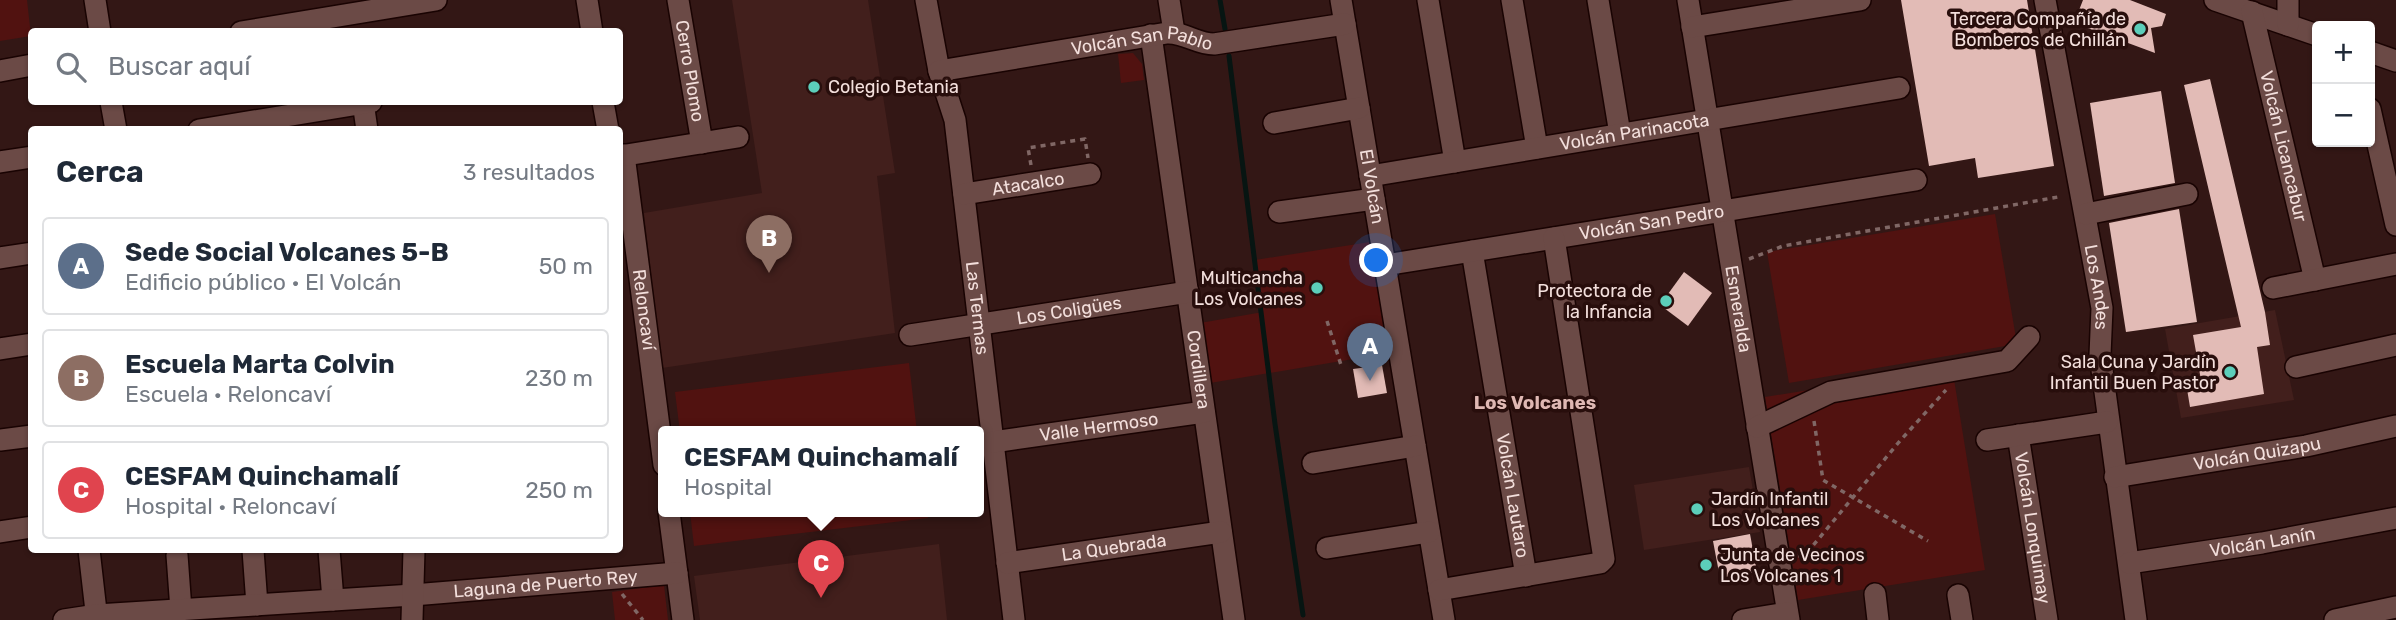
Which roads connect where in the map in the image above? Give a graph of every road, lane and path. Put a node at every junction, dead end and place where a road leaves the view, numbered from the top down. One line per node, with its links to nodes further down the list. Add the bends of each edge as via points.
1 (95, 0): 21 (street)
2 (436, 0): 17 (street)
3 (587, 0): 23 (street)
4 (678, 0): 47 (street, Cerro Plomo)
5 (926, 0): 31 (street, Las Termas)
6 (1169, 0): 24 (street)
7 (1341, 0): 18 (street, El Volcán)
8 (1428, 0): 52 (street)
9 (1512, 0): 48 (street)
10 (1598, 0): 45 (street)
11 (1688, 0): 20 (street, Esmeralda)
12 (1860, 0): 20 (street)
13 (2045, 0): 64 (street, Los Andes)
14 (2215, 0): 16 (street)
15 (2288, 0): 19 (street)
16 (2252, 12): 19 (street); 73 (street, Volcán Licancabur)
17 (348, 15): 22 (street)
18 (1345, 24): 24 (street, Volcán San Pablo, via 1214,44); 37 (street, El Volcán)
19 (2288, 25): 25 (street)
20 (1692, 27): 38 (street, Esmeralda)
21 (99, 28)
22 (266, 28)
23 (591, 28)
24 (1174, 32): 26 (street, Volcán San Pablo)
25 (2312, 33)
26 (1151, 35): 31 (street, Volcán San Pablo); 75 (street, Cordillera)
27 (2375, 54): 28 (street)
28 (2396, 61)
29 (28, 66): 30 (street)
30 (0, 71)
31 (939, 71): 58 (street, Las Termas, via 954,114)
32 (1899, 88): 38 (street, Volcán Parinacota)
33 (112, 105): 40 (street)
34 (347, 105): 41 (street)
35 (365, 105): 42 (street)
36 (604, 105): 43 (street)
37 (1359, 108): 39 (street); 55 (street, El Volcán)
38 (1707, 120): 45 (street, Volcán Parinacota); 62 (street, Esmeralda)
39 (1274, 123)
40 (115, 126)
41 (223, 126)
42 (367, 126)
43 (607, 126)
44 (2375, 131): 65 (street)
45 (1620, 134): 48 (street, Volcán Parinacota)
46 (738, 137): 47 (street)
47 (702, 143): 49 (street)
48 (1537, 148): 52 (street, Volcán Parinacota)
49 (623, 156)
50 (28, 158): 51 (street)
51 (0, 162)
52 (1455, 162): 55 (street, Volcán Parinacota)
53 (623, 164): 91 (street, Reloncaví)
54 (1090, 174): 57 (street, Atacalco); 57 (path, via 1085,139 1028,148)
55 (1370, 176): 61 (street, El Volcán)
56 (1916, 180): 62 (street, Volcán San Pedro)
57 (1034, 183): 58 (street, Atacalco)
58 (964, 194): 77 (street, Las Termas)
59 (2187, 194): 64 (street)
60 (2058, 197): 72 (path, via 1783,246)
61 (1374, 199): 63 (street); 71 (street, El Volcán)
62 (1722, 211): 66 (street, Volcán San Pedro); 72 (street, Esmeralda)
63 (1279, 212)
64 (2086, 214): 88 (street, Los Andes, via 2102,308 2099,343)
65 (2396, 225)
66 (1554, 238): 67 (street, Volcán San Pedro); 118 (street, via 1604,555 1602,561)
67 (1472, 251): 71 (street, Volcán San Pedro); 118 (street, Volcán Lautaro)
68 (28, 254): 69 (street)
69 (0, 258)
70 (2396, 264): 73 (street)
71 (1385, 265): 97 (street, El Volcán)
72 (1731, 266): 89 (street, Esmeralda)
73 (2315, 280): 74 (street)
74 (2273, 288)
75 (1188, 292): 77 (street, Los Coligües); 87 (street, Cordillera)
76 (1327, 321): 83 (path)
77 (979, 324): 78 (street, Los Coligües); 96 (street, Las Termas)
78 (910, 335)
79 (2029, 337): 85 (street, via 2007,361)
80 (28, 345): 82 (street)
81 (2396, 345): 84 (street)
82 (0, 349)
83 (1341, 365)
84 (2296, 367)
85 (1966, 368): 86 (street, via 1831,392); 100 (path)
86 (1811, 401): 89 (street); 100 (path, via 1823,480)
87 (1204, 412): 96 (street, Valle Hermoso); 105 (street, Cordillera)
88 (2107, 422): 92 (street); 99 (street, Los Andes)
89 (1757, 426): 114 (street, Esmeralda)
90 (2396, 426): 99 (street, Volcán Quizapu, via 2306,446)
91 (658, 428)
92 (2018, 435): 95 (street); 140 (street, Volcán Lonquimay)
93 (28, 436): 94 (street)
94 (0, 440)
95 (1987, 440)
96 (993, 442): 115 (street, Las Termas)
97 (1415, 446): 98 (street); 106 (street, El Volcán)
98 (1313, 463)
99 (2115, 477): 116 (street, Los Andes)
100 (1852, 498): 107 (path); 114 (path, via 1806,554)
101 (670, 517): 117 (street)
102 (2396, 518): 116 (street, Volcán Lanín)
103 (28, 528): 104 (street)
104 (0, 532)
105 (1222, 532): 115 (street, La Quebrada); 135 (street, Cordillera)
106 (1429, 532): 108 (street); 120 (street, El Volcán)
107 (1928, 541)
108 (1327, 548)
109 (253, 553): 125 (street)
110 (329, 553): 124 (street)
111 (414, 553): 122 (street)
112 (177, 555): 127 (street)
113 (91, 556): 129 (street)
114 (1779, 562): 128 (street, Esmeralda)
115 (1007, 563): 134 (street, Las Termas)
116 (2129, 563): 141 (street, Los Andes)
117 (677, 573): 119 (street, Laguna de Puerto Rey); 133 (street)
118 (1526, 576): 120 (street)
119 (610, 579): 122 (street, Laguna de Puerto Rey); 132 (path)
120 (1439, 590): 136 (street, El Volcán)
121 (1875, 594): 138 (street)
122 (413, 595): 124 (street, Laguna de Puerto Rey); 131 (street)
123 (1958, 595): 139 (street)
124 (333, 600): 125 (street, Laguna de Puerto Rey)
125 (257, 605): 127 (street, Laguna de Puerto Rey)
126 (2396, 607): 142 (street)
127 (181, 610): 129 (street, Laguna de Puerto Rey)
128 (1788, 616): 137 (street)
129 (97, 618): 130 (street, Laguna de Puerto Rey)
130 (64, 620)
131 (412, 620)
132 (643, 620)
133 (683, 620)
134 (1014, 620)
135 (1234, 620)
136 (1444, 620)
137 (1743, 620)
138 (1878, 620)
139 (1962, 620)
140 (2047, 620)
141 (2136, 620)
142 (2336, 620)

